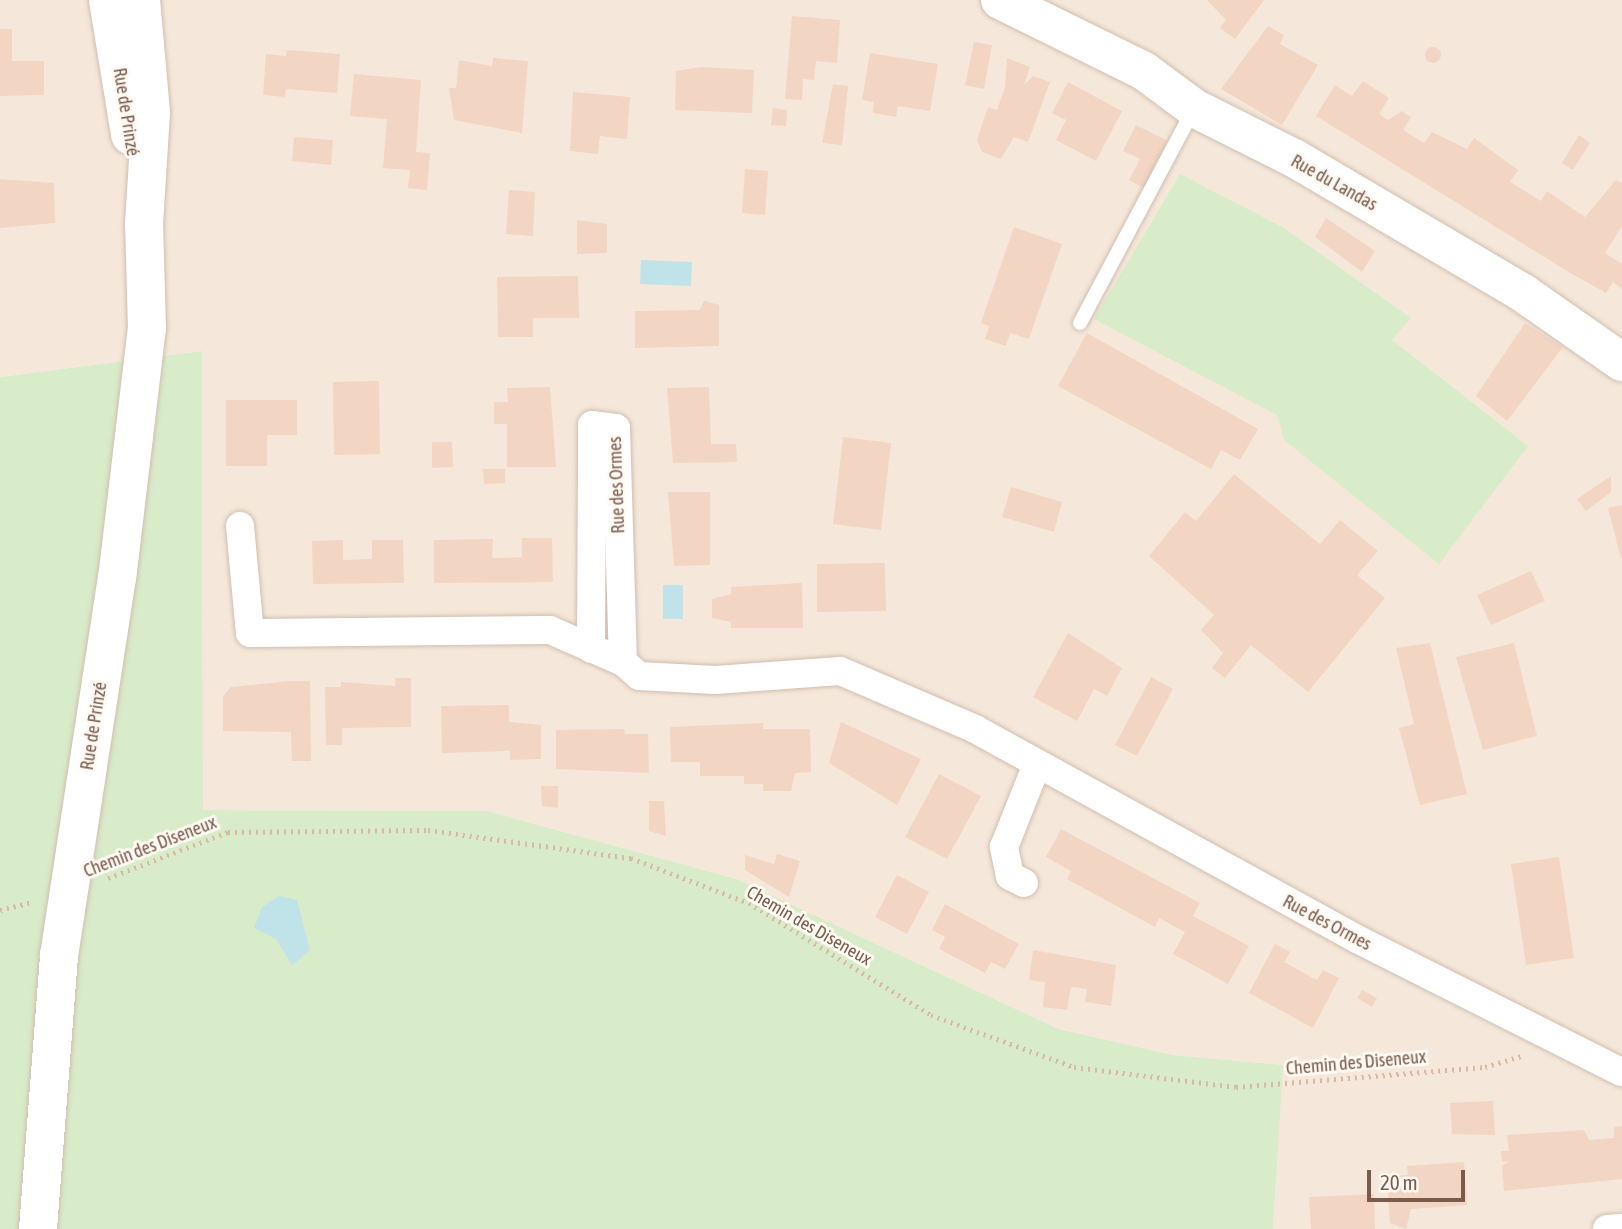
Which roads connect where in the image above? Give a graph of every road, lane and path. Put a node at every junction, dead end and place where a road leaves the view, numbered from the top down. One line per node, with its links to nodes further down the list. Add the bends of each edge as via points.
1 (107, 0): 5 (street, Rue de Prinzé)
2 (141, 0): 5 (street, Rue de Prinzé, via 151,112)
3 (1000, 0): 4 (street, Rue du Landas, via 1144,71)
4 (1194, 108): 6 (lane); 7 (street, Rue du Landas, via 1294,158 1511,286)
5 (144, 224): 13 (street, Rue de Prinzé, via 147,329 138,428)
6 (1080, 323)
7 (1622, 362)
8 (240, 526): 9 (street, Rue des Ormes, via 250,633 551,630)
9 (591, 649): 10 (street, Rue des Ormes); 10 (street, Rue des Ormes, via 592,425 616,428)
10 (623, 662): 11 (street, Rue des Ormes, via 639,676 715,680 840,671)
11 (1037, 764): 12 (street, via 1004,847 1010,876); 15 (street, Rue des Ormes)
12 (1024, 883)
13 (68, 893): 14 (path, Chemin des Diseneux); 15 (path, Chemin des Diseneux, via 228,832 428,830 631,858 749,903 931,1016 1074,1067 1236,1087 1485,1067); 18 (street, Rue de Prinzé)
14 (0, 910)
15 (1559, 1045): 16 (street, Rue des Ormes)
16 (1622, 1072)
17 (1622, 1228): 19 (street)
18 (38, 1229)
19 (1608, 1229)

